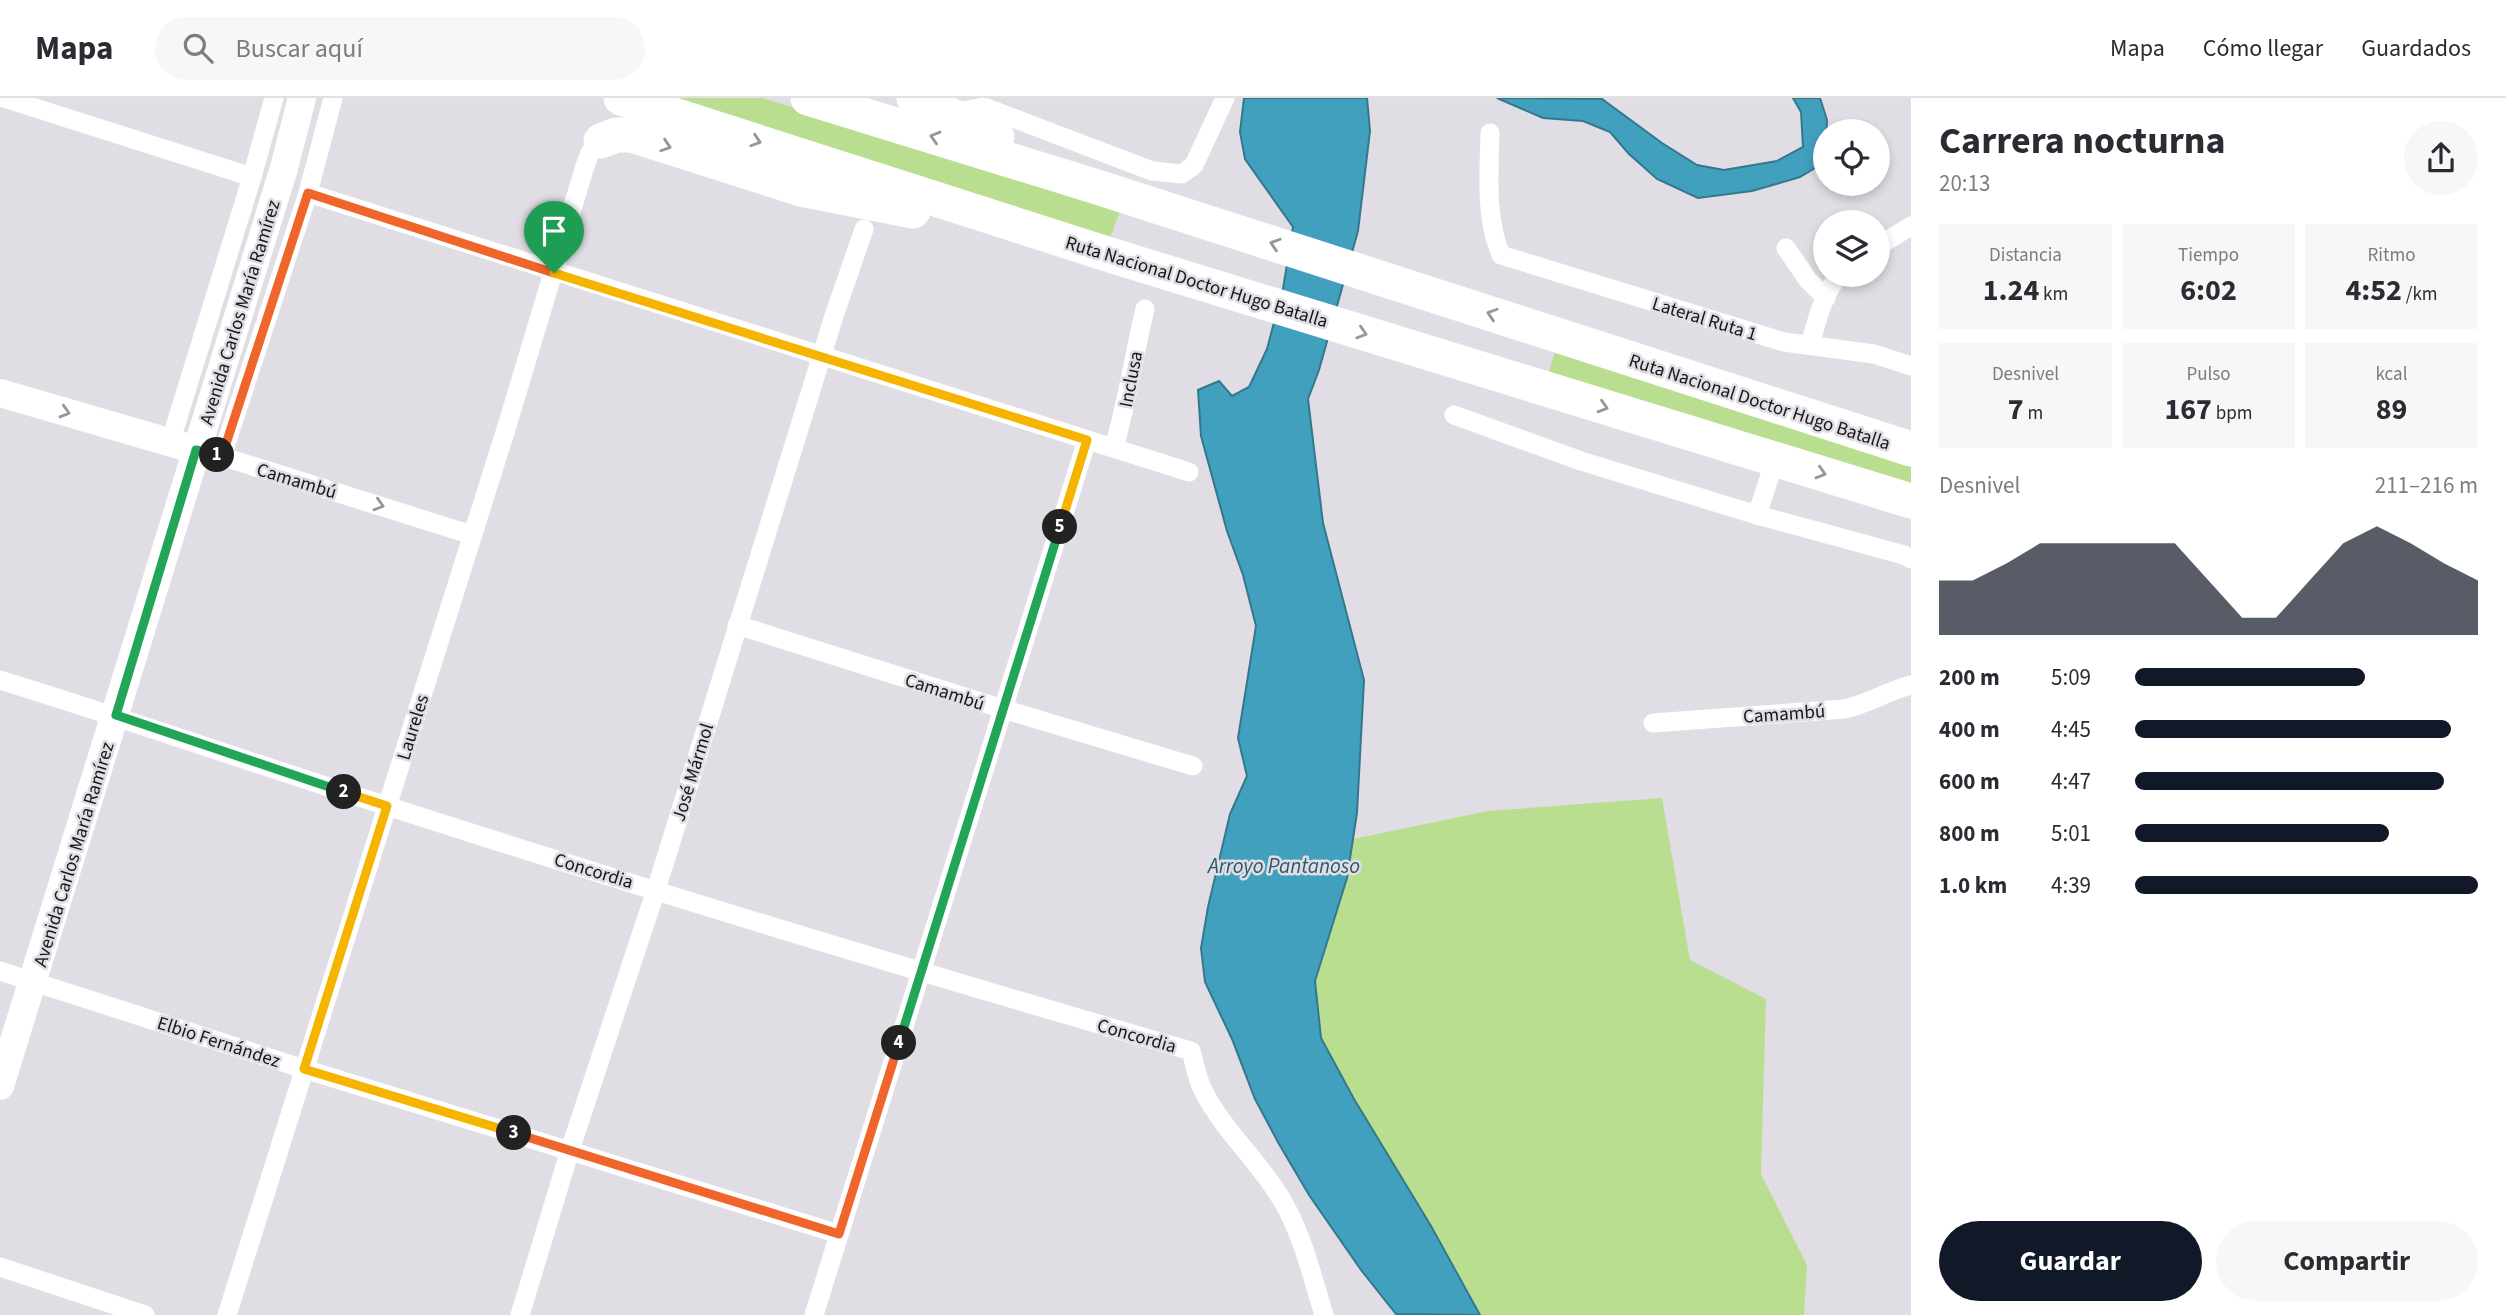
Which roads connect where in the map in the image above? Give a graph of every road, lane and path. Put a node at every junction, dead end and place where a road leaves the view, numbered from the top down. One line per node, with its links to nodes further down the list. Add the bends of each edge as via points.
1 (3, 98): 10 (street); 14 (street)
2 (274, 98): 14 (street, Avenida Carlos María Ramírez)
3 (302, 98): 34 (main road, Avenida Carlos María Ramírez)
4 (333, 98): 16 (street, Avenida Carlos María Ramírez)
5 (621, 98): 21 (highway, Ruta Nacional Doctor Hugo Batalla, one-way to 21)
6 (808, 98): 15 (highway, Ruta Nacional Doctor Hugo Batalla, one-way to 6)
7 (914, 98): 11 (highway)
8 (1224, 98): 9 (street, via 1194,165 1182,174 1152,171)
9 (985, 102): 11 (street)
10 (0, 106)
11 (948, 114): 15 (highway)
12 (1490, 133): 26 (street, Lateral Ruta 1, via 1491,221 1501,255 1784,342)
13 (601, 141): 21 (highway, one-way to 21, via 632,135 811,192); 22 (street, Laureles, via 585,166)
14 (252, 177): 34 (street, Avenida Carlos María Ramírez)
15 (1094, 186): 33 (highway, Ruta Nacional Doctor Hugo Batalla, one-way to 15)
16 (308, 193): 22 (street); 34 (street, Avenida Carlos María Ramírez)
17 (1911, 226): 19 (street)
18 (864, 229): 27 (street, José Mármol)
19 (1890, 239)
20 (1786, 248): 24 (street)
21 (1096, 250): 35 (highway, Ruta Nacional Doctor Hugo Batalla, one-way to 35)
22 (554, 273): 27 (street); 39 (street, Laureles)
23 (1830, 287): 24 (street)
24 (1826, 298): 26 (street)
25 (1145, 309): 32 (street, Inclusa)
26 (1810, 345): 28 (street, Lateral Ruta 1, via 1874,354)
27 (821, 357): 31 (street); 41 (street, José Mármol)
28 (1911, 366)
29 (0, 393): 34 (main road, Camambú, one-way to 34)
30 (1454, 415): 38 (street, via 1581,461)
31 (1087, 440): 32 (street); 44 (street)
32 (1114, 448): 36 (street)
33 (1911, 449)
34 (196, 450): 39 (street, Camambú, one-way to 39); 45 (main road, Avenida Carlos María Ramírez)
35 (1775, 460): 37 (highway, Ruta Nacional Doctor Hugo Batalla, one-way to 37); 38 (street)
36 (1189, 472)
37 (1911, 501)
38 (1757, 515): 40 (street)
39 (472, 535): 48 (street, Laureles)
40 (1911, 559)
41 (737, 625): 44 (street, Camambú); 49 (street, José Mármol)
42 (0, 680): 45 (street, Concordia)
43 (1911, 685): 46 (street, Camambú, via 1845,709)
44 (1003, 709): 47 (street, Camambú); 51 (street)
45 (116, 715): 48 (street, Concordia); 52 (main road, Avenida Carlos María Ramírez)
46 (1653, 723)
47 (1193, 765)
48 (387, 806): 49 (street, Concordia); 53 (street, Laureles)
49 (656, 890): 51 (street, Concordia); 55 (street, José Mármol)
50 (0, 971): 52 (street, Elbio Fernández)
51 (921, 972): 56 (street); 62 (street, Concordia, via 1191,1051 1202,1090 1256,1161 1303,1242)
52 (33, 982): 53 (street, Elbio Fernández); 54 (main road, Avenida Carlos María Ramírez)
53 (304, 1069): 55 (street, Elbio Fernández); 59 (street, Laureles)
54 (0, 1086)
55 (570, 1150): 56 (street, Elbio Fernández); 60 (street, José Mármol)
56 (839, 1234): 61 (street)
57 (0, 1267): 58 (street)
58 (145, 1315)
59 (227, 1315)
60 (520, 1315)
61 (814, 1315)
62 (1324, 1315)

